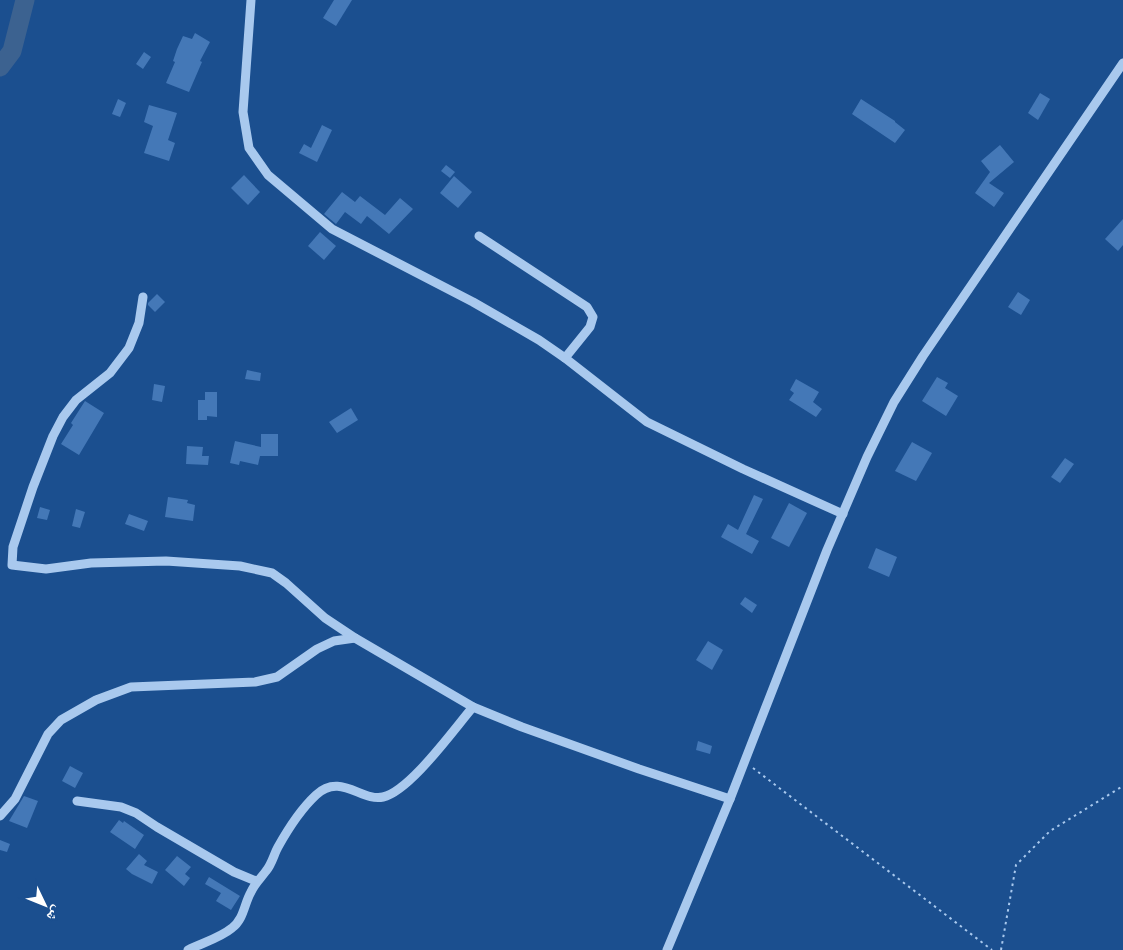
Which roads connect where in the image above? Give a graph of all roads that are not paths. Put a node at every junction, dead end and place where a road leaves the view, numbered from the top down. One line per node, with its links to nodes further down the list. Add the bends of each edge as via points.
1 (251, 0): 5 (street, via 244,112 249,148 268,175 332,229 473,302)
2 (1123, 63): 6 (street, via 894,402)
3 (479, 236): 5 (street, via 587,307 593,317 590,327)
4 (143, 296): 7 (street, via 139,323 129,348 110,373 76,400 53,436 13,546 12,565 46,569 92,563 166,561 240,566 272,573 325,618)
5 (565, 358): 6 (street, via 647,422)
6 (843, 514): 9 (street)
7 (355, 638): 8 (street); 11 (street, via 334,641 317,649 277,677 255,682 131,687 96,700 61,720 48,734 15,799)
8 (473, 706): 9 (street, via 522,727); 12 (street, via 399,791 382,798 331,786 317,793 302,810 267,870)
9 (730, 799): 14 (street)
10 (77, 801): 12 (street, via 121,807 136,813 234,872)
11 (0, 816)
12 (256, 881): 13 (street, via 244,913 234,927)
13 (188, 950)
14 (667, 950)

